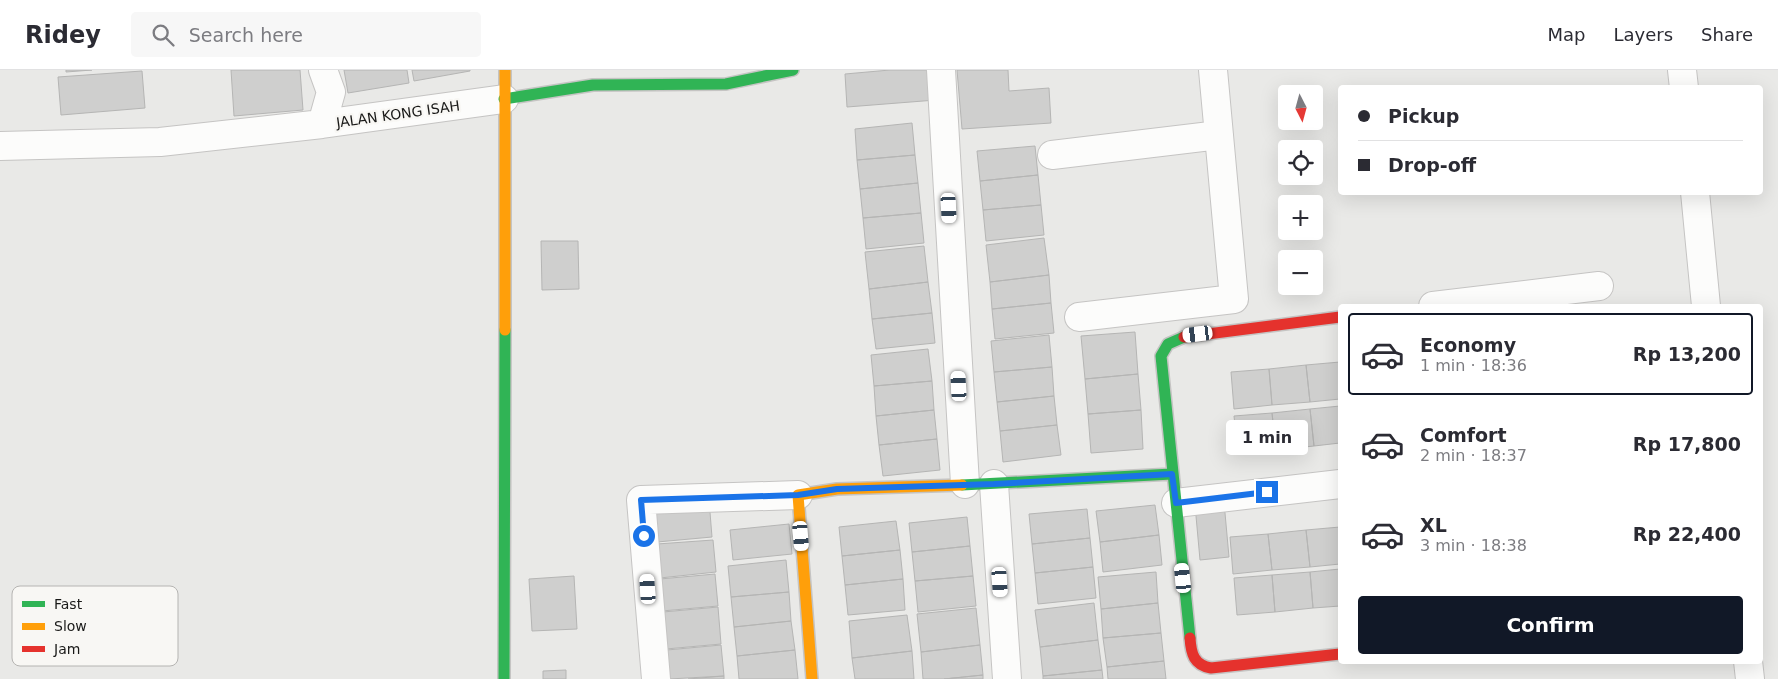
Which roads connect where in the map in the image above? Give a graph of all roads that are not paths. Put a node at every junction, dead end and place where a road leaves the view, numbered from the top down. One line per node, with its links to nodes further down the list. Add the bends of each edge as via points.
1 (323, 70): 9 (street, via 331,92)
2 (505, 70): 8 (street)
3 (793, 70): 8 (street, JALAN KONG ISAH, via 726,84 593,85)
4 (941, 70): 20 (street)
5 (1213, 70): 10 (street)
6 (1682, 70): 7 (street)
7 (1684, 85)
8 (504, 99): 9 (street, JALAN KONG ISAH); 27 (street)
9 (322, 124): 11 (street, JALAN KONG ISAH, via 160,142)
10 (1219, 135): 12 (street); 17 (street, via 1234,299)
11 (0, 146)
12 (1052, 155)
13 (1695, 195): 16 (street)
14 (1599, 286): 15 (street)
15 (1450, 304)
16 (1706, 304)
17 (1079, 317)
18 (1338, 317): 19 (street, via 1180,337 1168,343 1162,356)
19 (1172, 474): 21 (street); 24 (street)
20 (965, 484): 21 (street); 23 (street, via 837,489)
21 (994, 484): 30 (street)
22 (1338, 484): 24 (street)
23 (798, 495): 28 (street, via 641,500); 29 (street)
24 (1176, 503): 25 (street, via 1191,652 1196,661 1208,669)
25 (1338, 654)
26 (1748, 664): 31 (street)
27 (504, 679)
28 (656, 679)
29 (812, 679)
30 (1007, 679)
31 (1750, 679)

